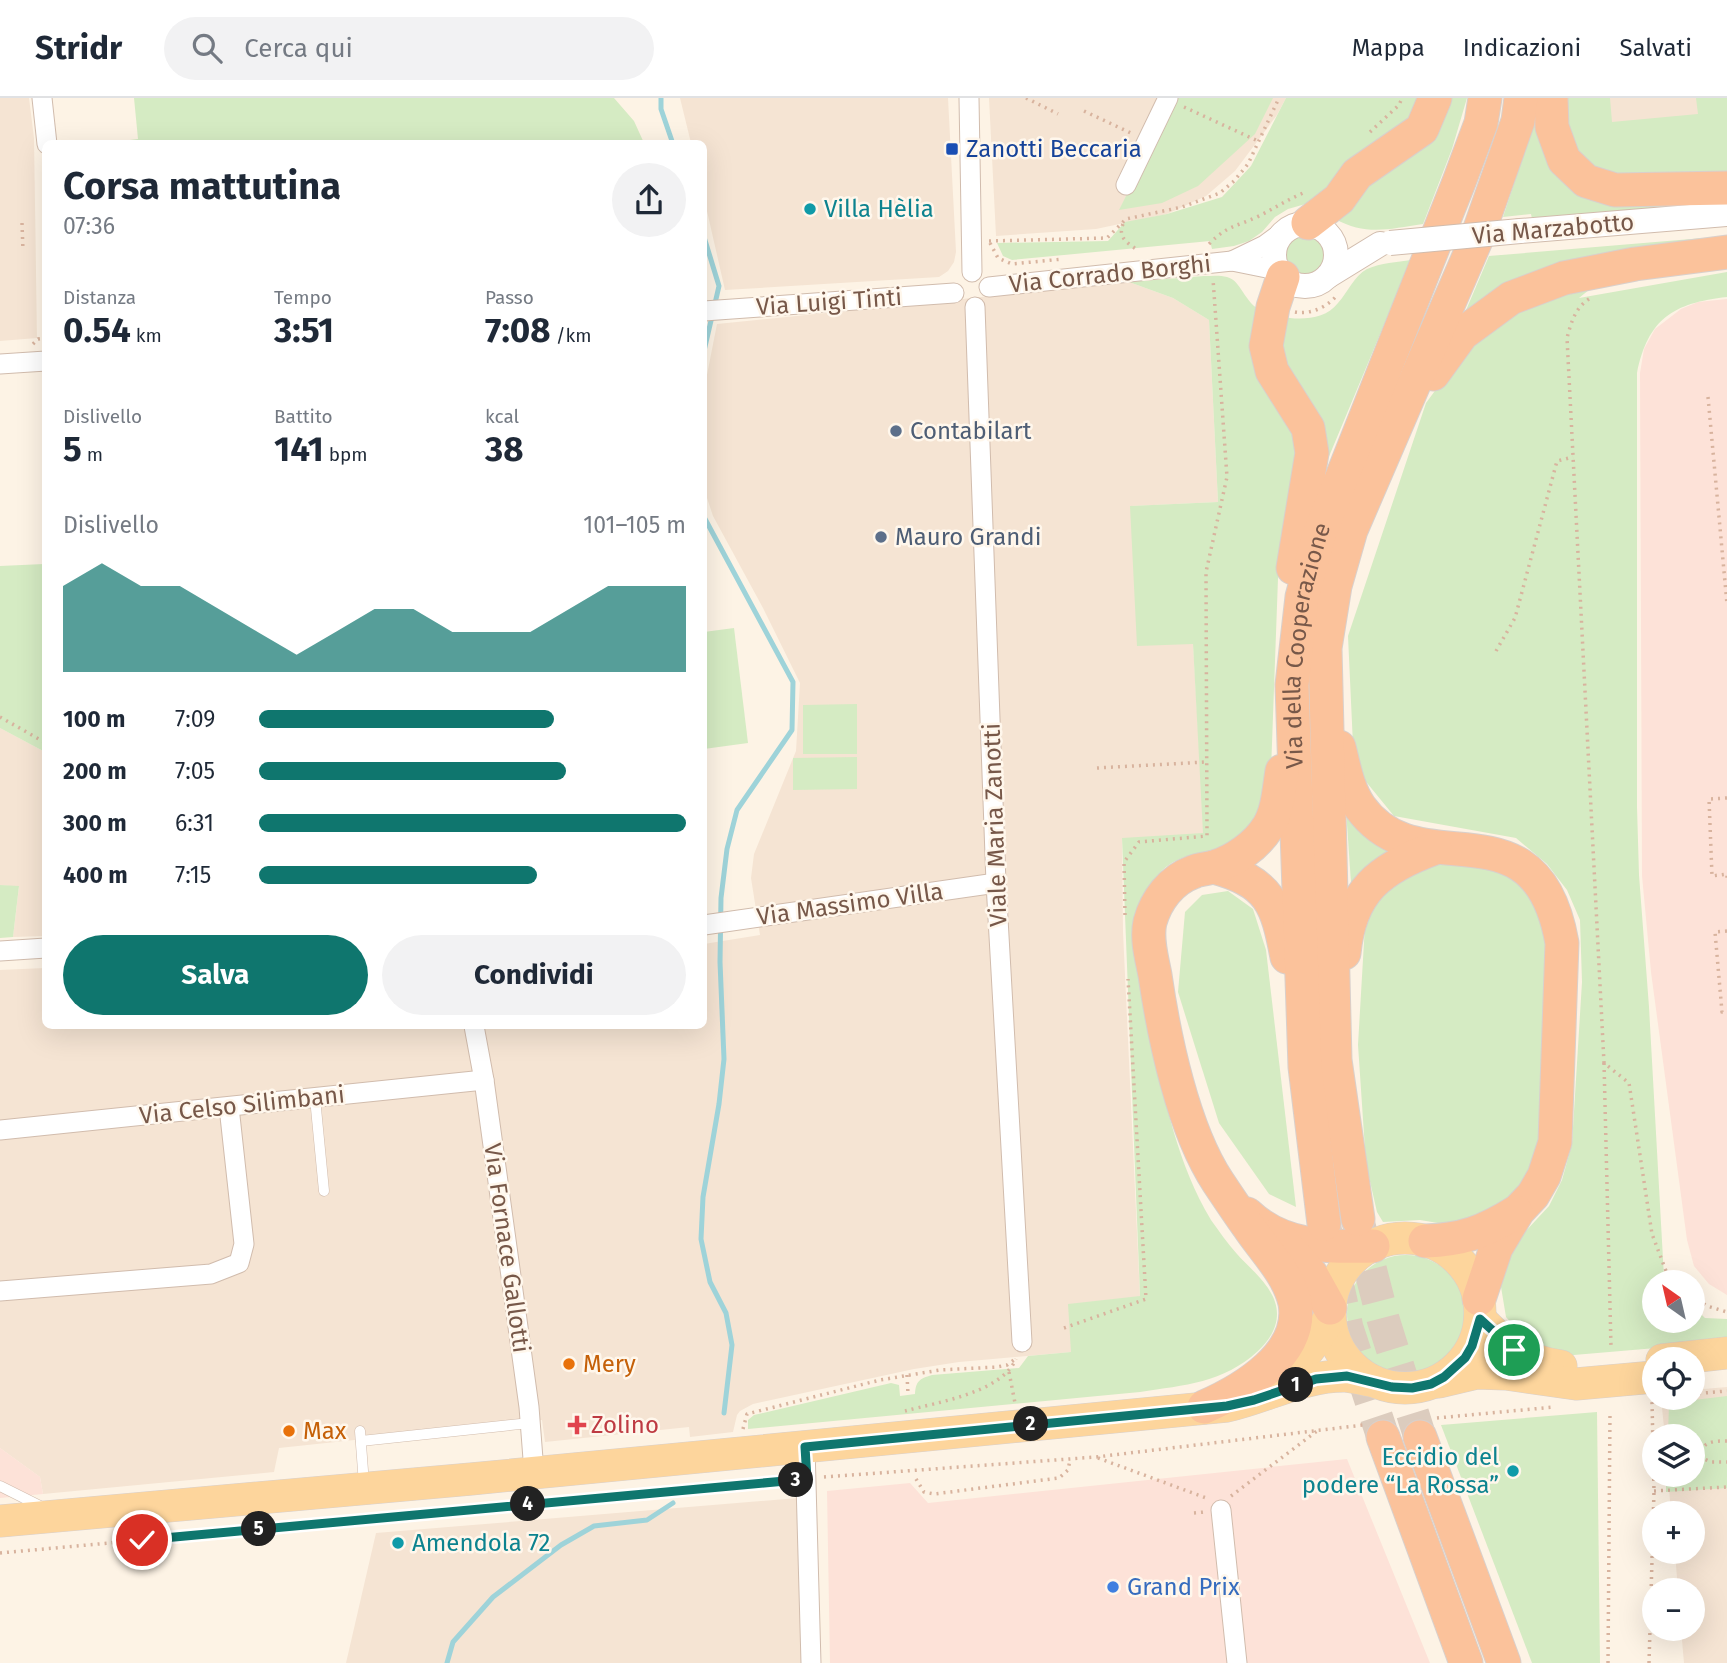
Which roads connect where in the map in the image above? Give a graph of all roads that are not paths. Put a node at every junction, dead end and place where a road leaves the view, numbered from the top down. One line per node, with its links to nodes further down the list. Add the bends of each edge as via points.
1 (42, 98): 8 (street)
2 (969, 98): 16 (street)
3 (1435, 98): 12 (highway, via 1422,129 1357,174)
4 (1485, 98): 27 (highway, Via della Cooperazione, via 1459,183 1319,535 1302,597)
5 (1521, 98): 25 (highway, Via della Cooperazione, via 1518,121 1476,240)
6 (1550, 98): 10 (highway, via 1552,127 1564,160 1586,181 1615,190)
7 (1168, 99): 9 (street)
8 (47, 140)
9 (1126, 185)
10 (1727, 188)
11 (1727, 214): 13 (street, Via Marzabotto, bridge)
12 (1308, 230): 13 (street, Via Marzabotto); 15 (street, Via Corrado Borghi); 17 (street, via 1278,239 1274,260); 18 (street, via 1336,246 1337,257)
13 (1385, 244): 18 (street, Via Marzabotto)
14 (1727, 251): 25 (highway, via 1564,278 1511,298 1462,334)
15 (1231, 261): 17 (street, Via Corrado Borghi); 19 (street, Via Corrado Borghi)
16 (972, 272): 19 (street, via 984,277); 20 (street, via 956,281)
17 (1280, 274): 18 (street, Via Marzabotto, via 1301,286 1320,283); 27 (highway, via 1266,346 1272,371 1308,428 1312,453 1290,592)
18 (1328, 276)
19 (989, 287): 21 (street, via 985,301)
20 (954, 293): 21 (street, via 960,302); 22 (street, Via Luigi Tinti)
21 (975, 307): 30 (street, Viale Maria Zanotti)
22 (707, 311)
23 (42, 361): 24 (street)
24 (0, 364)
25 (1395, 431): 26 (highway, Via della Cooperazione, via 1351,530 1335,586)
26 (1325, 648): 28 (highway, via 1336,733 1359,806 1396,837); 35 (highway, Via della Cooperazione)
27 (1292, 680): 29 (highway, via 1286,751 1270,825 1259,840); 35 (highway, Via della Cooperazione)
28 (1435, 848): 35 (highway, via 1385,870 1365,891 1345,943); 42 (highway, via 1478,849 1516,862 1540,886 1557,915 1562,943 1555,1142 1544,1177)
29 (1213, 867): 35 (highway, via 1251,881 1273,904); 41 (highway, via 1173,882 1150,924 1150,944 1177,1080 1202,1153)
30 (996, 883): 31 (street, Via Massimo Villa); 50 (street, Viale Maria Zanotti)
31 (707, 925)
32 (42, 948): 33 (street)
33 (0, 951)
34 (475, 1029): 36 (street, Via Fornace Gallotti)
35 (1320, 1064): 43 (highway, Via della Cooperazione); 44 (highway, Via della Cooperazione)
36 (484, 1080): 37 (street, Via Celso Silimbani); 61 (street, Via Fornace Gallotti)
37 (315, 1098): 38 (street, Via Celso Silimbani); 40 (lane)
38 (229, 1107): 39 (street, Via Celso Silimbani); 47 (street, via 244,1244 239,1263 211,1274)
39 (0, 1130)
40 (324, 1191)
41 (1230, 1198): 45 (highway); 60 (highway, via 1284,1279 1295,1303 1294,1326 1275,1360 1224,1398)
42 (1518, 1211): 46 (highway, via 1467,1237); 48 (highway, via 1496,1248)
43 (1324, 1224)
44 (1366, 1232): 45 (highway, via 1316,1246); 46 (main road); 49 (main road, via 1357,1256 1335,1288)
45 (1275, 1233): 49 (highway, via 1311,1274)
46 (1425, 1241): 48 (main road, via 1454,1257 1470,1276)
47 (0, 1291)
48 (1479, 1309): 53 (main road, via 1514,1350 1529,1359 1577,1368); 57 (main road, via 1465,1358)
49 (1330, 1312): 56 (main road, via 1338,1348 1359,1373); 59 (main road, via 1313,1347 1293,1371)
50 (1019, 1350)
51 (1727, 1353): 52 (main road)
52 (1705, 1355)
53 (1642, 1362)
54 (1727, 1371): 55 (main road)
55 (1705, 1373)
56 (1373, 1381): 57 (main road, via 1392,1387); 59 (main road, via 1347,1376 1316,1379)
57 (1431, 1384): 58 (main road, via 1477,1373)
58 (1642, 1389)
59 (1254, 1400): 60 (main road)
60 (1204, 1407): 64 (main road)
61 (530, 1423): 65 (street, Via Fornace Gallotti); 67 (lane, via 360,1436)
62 (1425, 1428): 74 (highway)
63 (1379, 1431): 73 (highway)
64 (805, 1447): 65 (main road); 71 (street)
65 (534, 1472): 67 (main road)
66 (0, 1486): 69 (lane)
67 (365, 1488): 69 (main road)
68 (1222, 1510): 72 (street)
69 (58, 1515): 70 (main road)
70 (0, 1521)
71 (811, 1663)
72 (1237, 1663)
73 (1466, 1663)
74 (1504, 1663)

